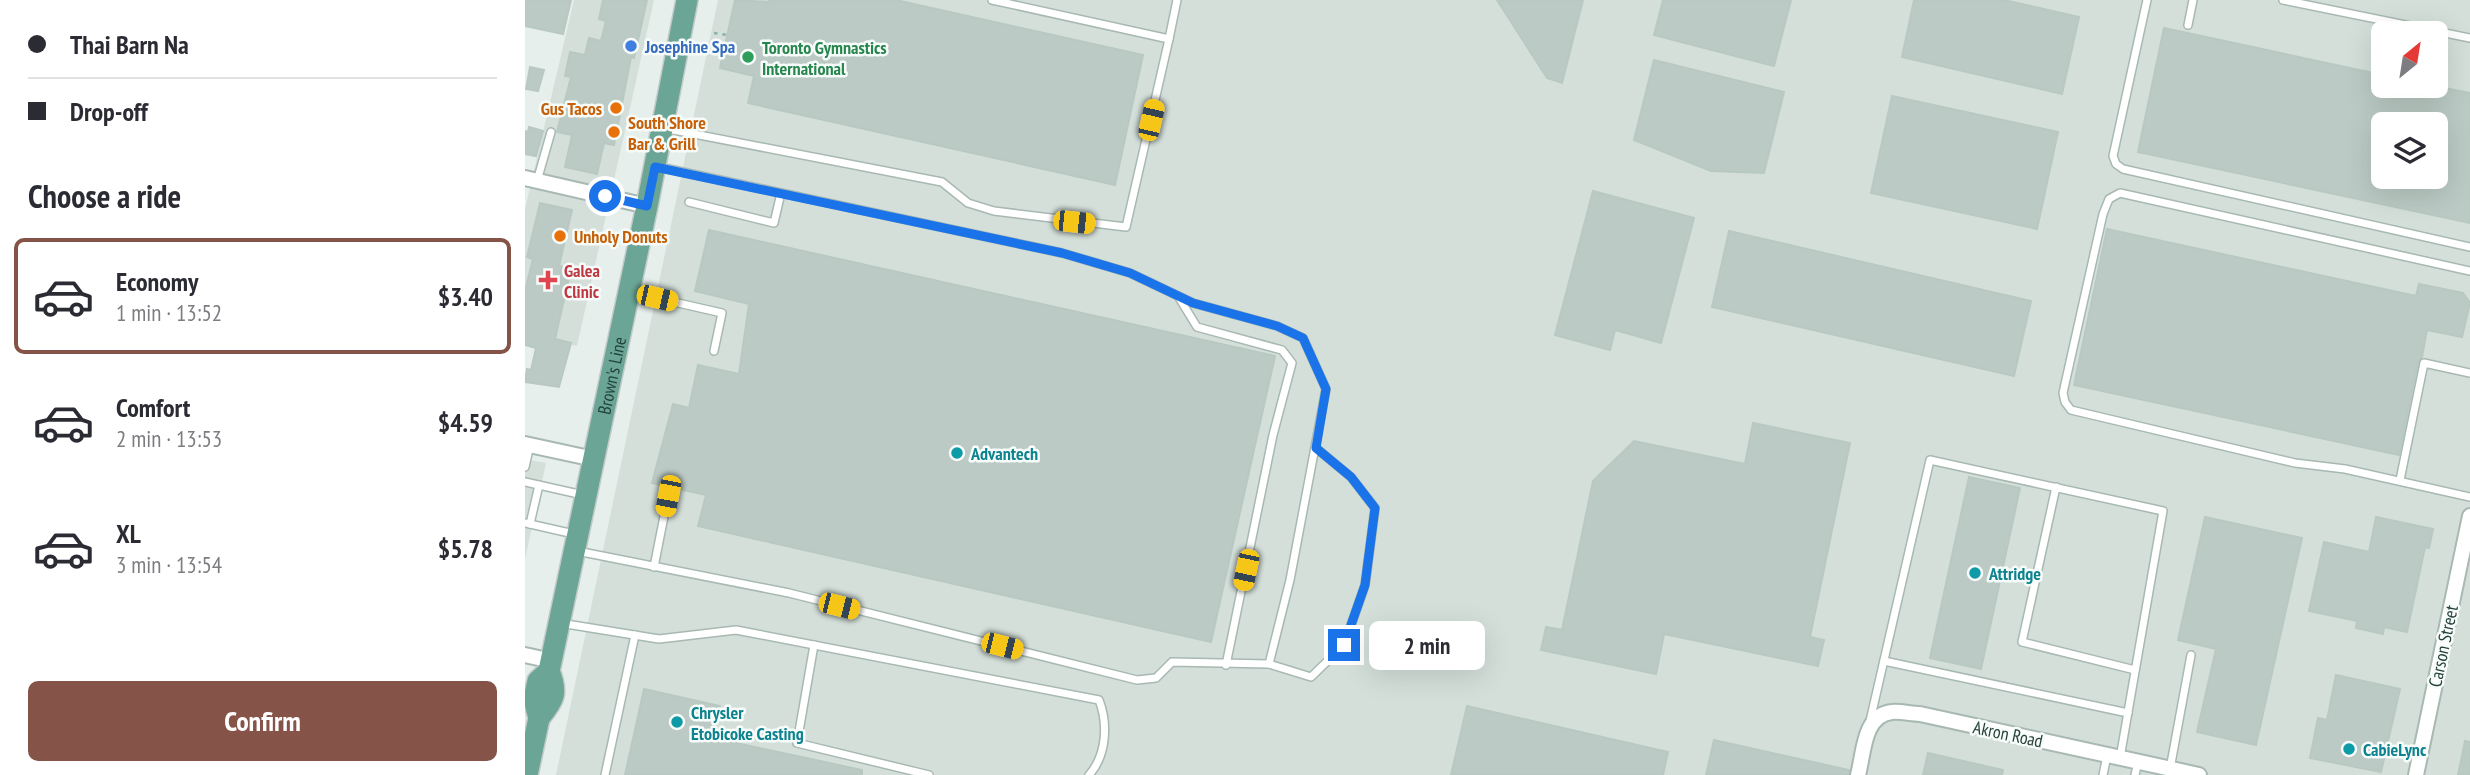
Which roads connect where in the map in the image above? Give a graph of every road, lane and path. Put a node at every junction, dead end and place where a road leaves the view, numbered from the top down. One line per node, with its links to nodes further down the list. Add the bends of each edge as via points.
1 (687, 0): 12 (main road, Brown's Line)
2 (992, 0): 11 (lane)
3 (1177, 0): 11 (lane)
4 (2147, 0): 19 (lane, via 2113,156 2116,164)
5 (2193, 0): 7 (lane)
6 (2283, 0): 10 (lane)
7 (2188, 25)
8 (714, 33): 9 (path)
9 (727, 35)
10 (2470, 38)
11 (1169, 39): 12 (lane, via 1126,227 994,211 968,203 942,182)
12 (662, 127): 14 (main road, Brown's Line)
13 (551, 132): 15 (lane)
14 (655, 167): 16 (lane); 18 (main road, Brown's Line)
15 (531, 179): 18 (street)
16 (781, 193): 17 (lane, via 774,223); 22 (lane, via 1062,253 1130,273)
17 (689, 202)
18 (647, 206): 21 (main road, Brown's Line)
19 (2470, 247)
20 (2470, 271): 29 (lane, via 2120,193 2109,199 2103,214 2063,393 2071,410 2295,463)
21 (629, 292): 23 (lane, via 722,313); 27 (main road, Brown's Line)
22 (1177, 296): 26 (lane, via 1303,338 1326,389); 47 (lane, via 1197,327 1282,350 1291,363)
23 (714, 351)
24 (2470, 373): 29 (lane, via 2424,363)
25 (527, 444): 27 (street); 28 (lane)
26 (1316, 448): 46 (lane); 46 (lane, via 1351,477 1375,508 1365,585 1344,645 1311,677)
27 (594, 459): 33 (main road, Brown's Line)
28 (525, 467)
29 (2400, 480): 35 (lane)
30 (525, 484): 31 (lane)
31 (539, 485): 33 (lane); 37 (lane)
32 (2056, 487): 45 (lane, via 1930,460); 49 (lane, via 2163,511); 49 (lane, via 2022,642)
33 (586, 495): 38 (main road, Brown's Line)
34 (668, 496): 39 (lane)
35 (2470, 497)
36 (2470, 516): 62 (street, Carson Street)
37 (528, 524): 38 (lane)
38 (576, 543): 39 (lane); 40 (main road, Brown's Line)
39 (654, 567): 47 (lane, via 789,593 1137,680 1156,678 1173,662)
40 (560, 622): 41 (lane); 48 (main road, Brown's Line)
41 (635, 635): 42 (lane, via 659,639 736,630); 56 (lane)
42 (814, 645): 57 (lane, via 797,743); 58 (lane, via 1099,700 1105,715 1104,743)
43 (525, 655): 48 (street)
44 (2191, 655): 54 (lane)
45 (1884, 661): 50 (lane); 51 (lane)
46 (1269, 664): 47 (lane)
47 (1226, 665)
48 (551, 666): 55 (main road, Brown's Line, via 538,681 534,699 539,718)
49 (2135, 670): 50 (lane)
50 (2128, 713): 52 (lane)
51 (1869, 725): 52 (street, Akron Road, via 1892,712 1920,715); 59 (street)
52 (2113, 757): 53 (street, Akron Road); 60 (lane)
53 (2137, 769): 54 (street, Akron Road)
54 (2170, 769): 61 (street, Akron Road)
55 (527, 775)
56 (605, 775)
57 (929, 775)
58 (1089, 775)
59 (1859, 775)
60 (2103, 775)
61 (2199, 775)
62 (2417, 775)

